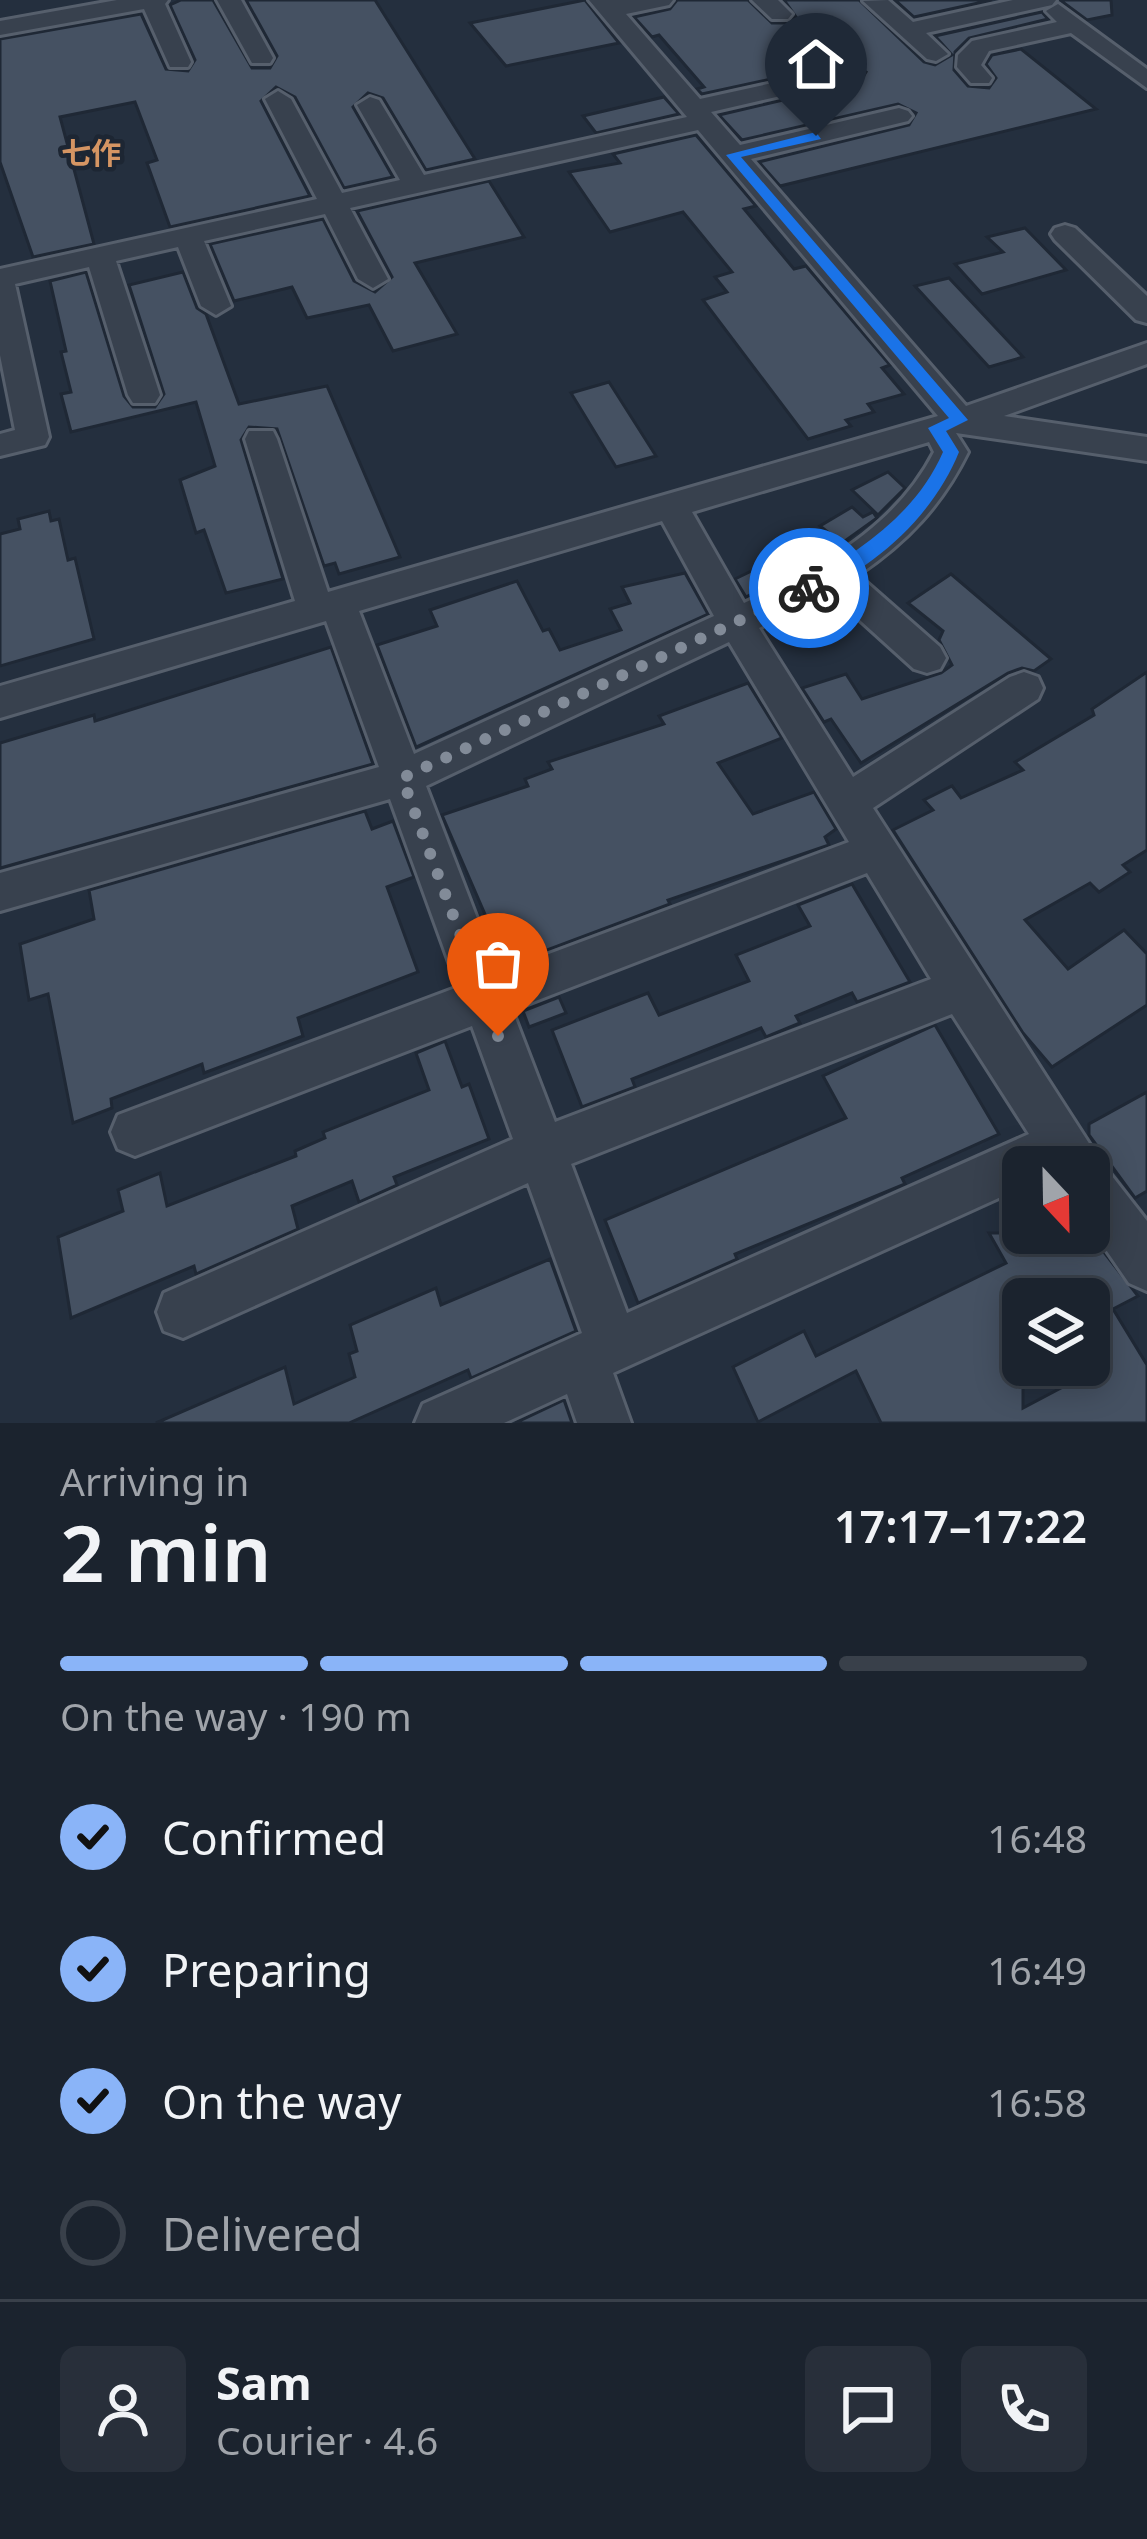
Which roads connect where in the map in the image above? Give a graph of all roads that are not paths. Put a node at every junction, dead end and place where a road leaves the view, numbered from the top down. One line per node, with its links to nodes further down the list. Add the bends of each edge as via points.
1 (154, 0): 7 (street); 15 (street)
2 (229, 0): 13 (street)
3 (661, 0): 6 (street)
4 (882, 0): 10 (street, via 875,2)
5 (1044, 0): 8 (street); 10 (street)
6 (606, 5): 21 (street)
7 (32, 11): 9 (street)
8 (1076, 25): 14 (street); 17 (street, via 981,46 969,67)
9 (0, 28)
10 (909, 30): 12 (street)
11 (1147, 52): 14 (street)
12 (936, 53)
13 (261, 58)
14 (1119, 59): 18 (street)
15 (179, 62)
16 (850, 74): 21 (street)
17 (980, 78)
18 (1147, 81)
19 (278, 99): 25 (street)
20 (370, 105): 24 (street)
21 (699, 114): 23 (street); 24 (street)
22 (899, 116): 23 (street)
23 (733, 155): 35 (street)
24 (418, 188): 25 (street)
25 (332, 207): 27 (street); 29 (street)
26 (1065, 234): 32 (street)
27 (189, 238): 28 (street); 31 (street)
28 (100, 257): 30 (street); 34 (street)
29 (373, 279)
30 (0, 280): 37 (street, via 33,437)
31 (217, 306)
32 (1147, 313)
33 (1147, 353): 35 (street)
34 (144, 394)
35 (948, 424): 38 (street); 39 (street); 40 (street, via 951,452 907,520)
36 (261, 439): 41 (street)
37 (0, 445)
38 (1147, 449)
39 (670, 506): 41 (street); 42 (street)
40 (833, 574): 42 (street); 43 (street)
41 (327, 607): 45 (street); 46 (street)
42 (736, 622): 46 (street); 47 (street)
43 (927, 658)
44 (1024, 688): 47 (street)
45 (0, 702)
46 (402, 778): 49 (street); 51 (street)
47 (848, 802): 48 (street)
48 (877, 850): 50 (street); 51 (street)
49 (0, 892)
50 (962, 989): 53 (street); 54 (street)
51 (484, 998): 52 (street); 54 (street)
52 (135, 1132)
53 (1065, 1146)
54 (543, 1151): 58 (street); 59 (street)
55 (1002, 1194): 59 (street)
56 (1110, 1212): 57 (street)
57 (1147, 1265)
58 (183, 1312)
59 (598, 1354): 60 (street); 61 (street)
60 (442, 1423)
61 (604, 1423)

